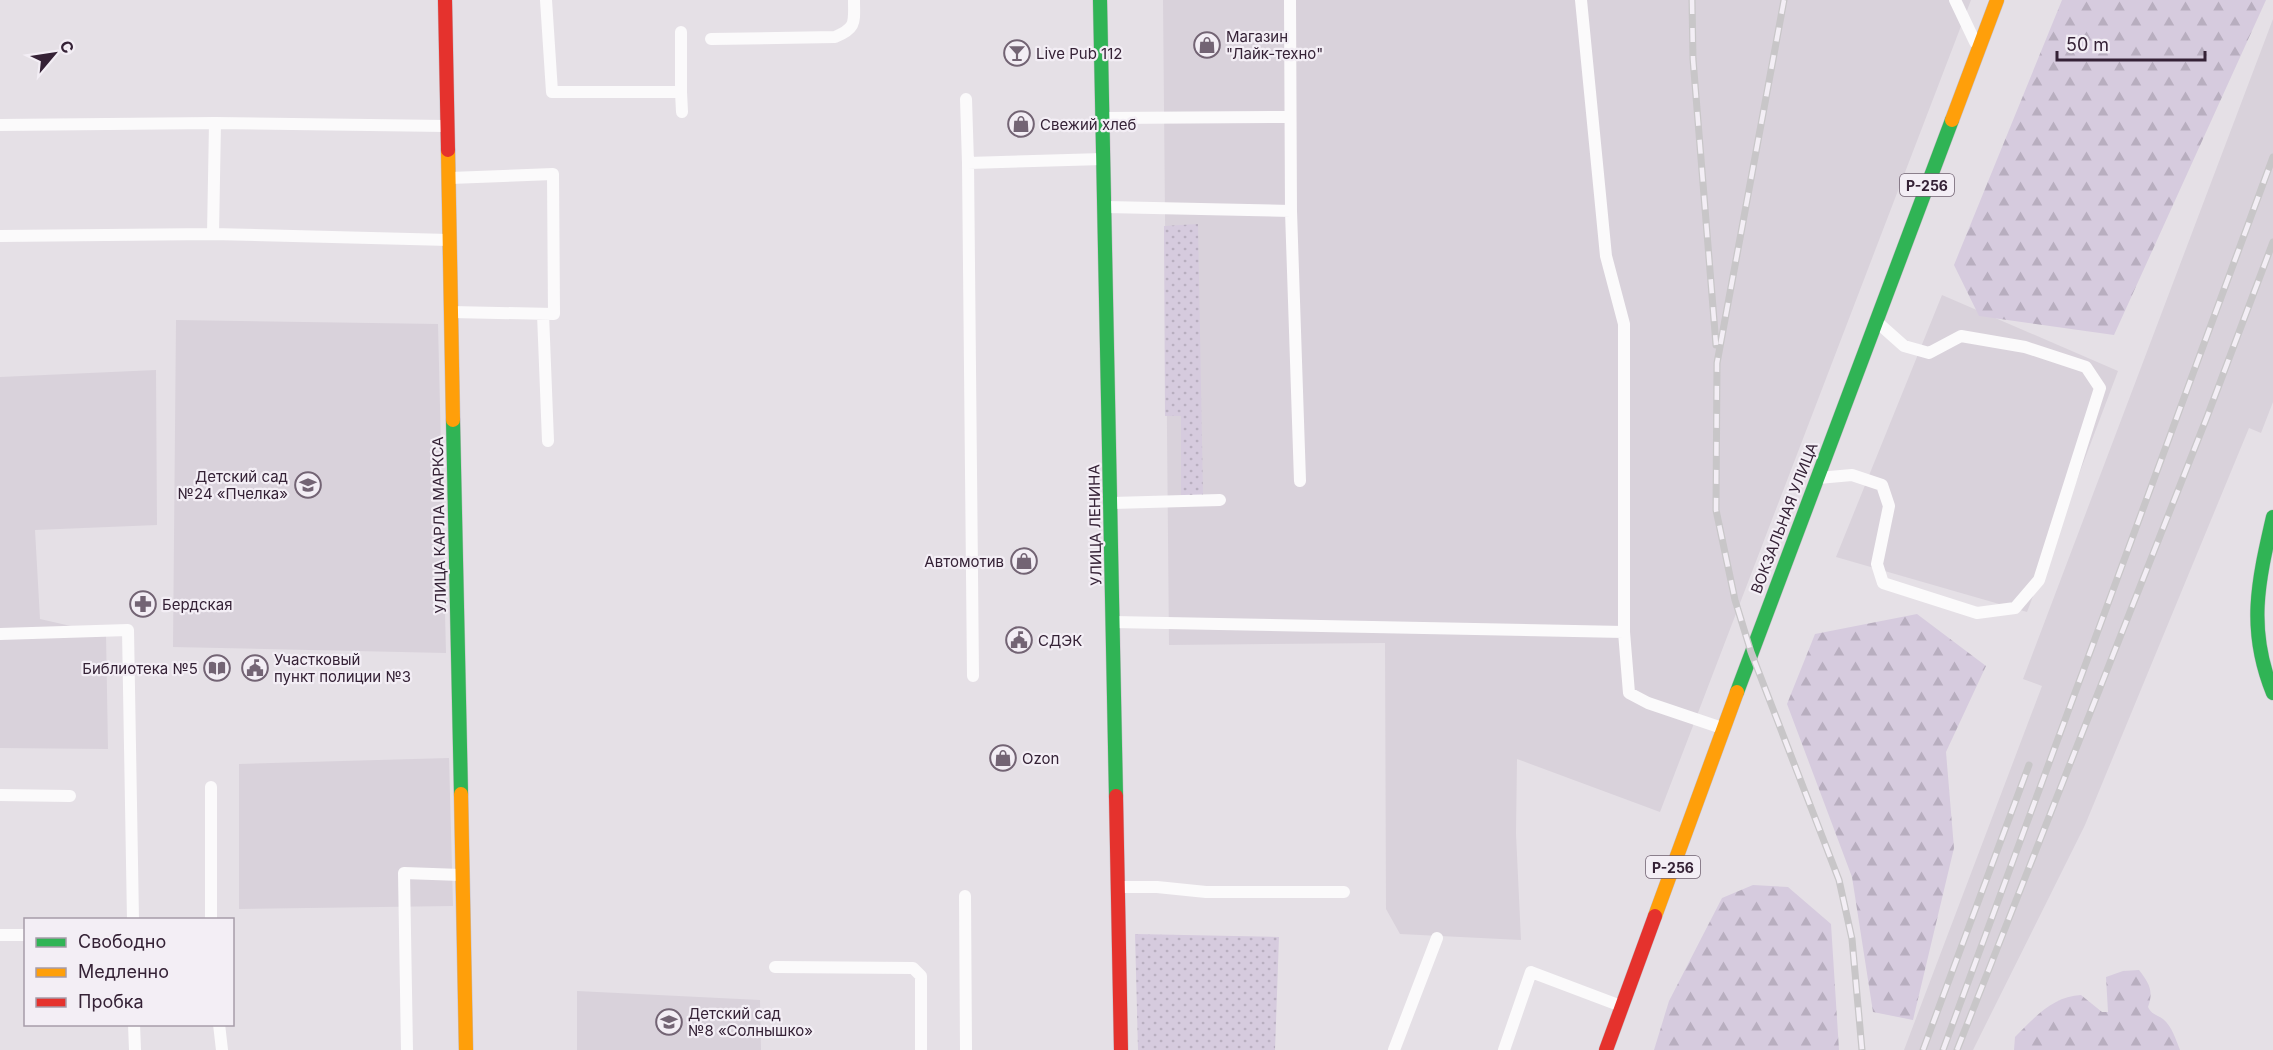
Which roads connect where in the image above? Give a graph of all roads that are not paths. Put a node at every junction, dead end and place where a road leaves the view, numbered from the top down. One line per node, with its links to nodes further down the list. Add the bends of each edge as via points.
1 (445, 0): 19 (main road, УЛИЦА КАРЛА МАРКСА)
2 (546, 0): 12 (lane, via 552,92)
3 (854, 0): 10 (lane, via 854,24 849,32 835,37)
4 (1100, 0): 16 (main road, УЛИЦА ЛЕНИНА)
5 (1290, 0): 15 (lane)
6 (1581, 0): 38 (lane, via 1606,256 1623,324)
7 (1955, 0): 11 (lane)
8 (1997, 0): 11 (main road, ВОКЗАЛЬНАЯ УЛИЦА / Р-256)
9 (681, 32): 12 (lane)
10 (711, 39)
11 (1978, 50): 30 (main road, ВОКЗАЛЬНАЯ УЛИЦА / Р-256)
12 (681, 92): 14 (lane)
13 (966, 99): 21 (lane)
14 (682, 112)
15 (1290, 117): 16 (lane); 24 (lane)
16 (1103, 118): 20 (main road, УЛИЦА ЛЕНИНА)
17 (215, 123): 18 (lane); 19 (lane); 25 (lane)
18 (0, 125)
19 (447, 126): 22 (main road, УЛИЦА КАРЛА МАРКСА)
20 (1104, 159): 21 (lane); 23 (main road, УЛИЦА ЛЕНИНА)
21 (968, 163): 40 (lane)
22 (448, 178): 27 (main road, УЛИЦА КАРЛА МАРКСА); 29 (lane, via 553,174 555,314)
23 (1105, 207): 24 (lane); 35 (main road, УЛИЦА ЛЕНИНА)
24 (1291, 211): 33 (lane)
25 (213, 234): 26 (lane); 27 (lane)
26 (0, 236)
27 (451, 240): 28 (main road, УЛИЦА КАРЛА МАРКСА)
28 (451, 312): 29 (lane); 46 (main road, УЛИЦА КАРЛА МАРКСА)
29 (543, 314): 31 (lane)
30 (1876, 321): 32 (main road, ВОКЗАЛЬНАЯ УЛИЦА / Р-256); 32 (lane, via 1904,346 1929,352 1961,336 2025,347 2086,367 2100,388 2039,580 2015,608 1977,613 1883,584 1878,564 1889,506 1882,485 1852,475)
31 (548, 441)
32 (1817, 478): 42 (main road, ВОКЗАЛЬНАЯ УЛИЦА / Р-256)
33 (1300, 481)
34 (1220, 500): 35 (lane)
35 (1111, 504): 37 (main road, УЛИЦА ЛЕНИНА)
36 (2273, 517): 41 (main road, via 2254,609 2256,643)
37 (1113, 622): 38 (lane); 47 (main road, УЛИЦА ЛЕНИНА)
38 (1624, 632): 42 (lane, via 1629,693)
39 (0, 634): 50 (lane, via 128,630)
40 (973, 676)
41 (2273, 693)
42 (1723, 728): 56 (main road, ВОКЗАЛЬНАЯ УЛИЦА / Р-256)
43 (211, 787): 51 (lane)
44 (0, 795): 45 (lane)
45 (69, 796)
46 (462, 875): 61 (lane, via 404,873); 62 (main road, УЛИЦА КАРЛА МАРКСА)
47 (1118, 887): 48 (lane, via 1206,892); 65 (main road, УЛИЦА ЛЕНИНА)
48 (1344, 891)
49 (965, 896): 64 (lane)
50 (133, 918)
51 (211, 918)
52 (0, 935): 53 (lane)
53 (24, 935)
54 (1437, 938): 66 (lane)
55 (775, 967): 63 (lane, via 919,971)
56 (1622, 1006): 67 (lane, via 1531,972); 68 (main road, ВОКЗАЛЬНАЯ УЛИЦА / Р-256)
57 (134, 1026): 59 (lane)
58 (219, 1026): 60 (lane)
59 (135, 1050)
60 (222, 1050)
61 (407, 1050)
62 (466, 1050)
63 (921, 1050)
64 (966, 1050)
65 (1121, 1050)
66 (1394, 1050)
67 (1504, 1050)
68 (1606, 1050)

